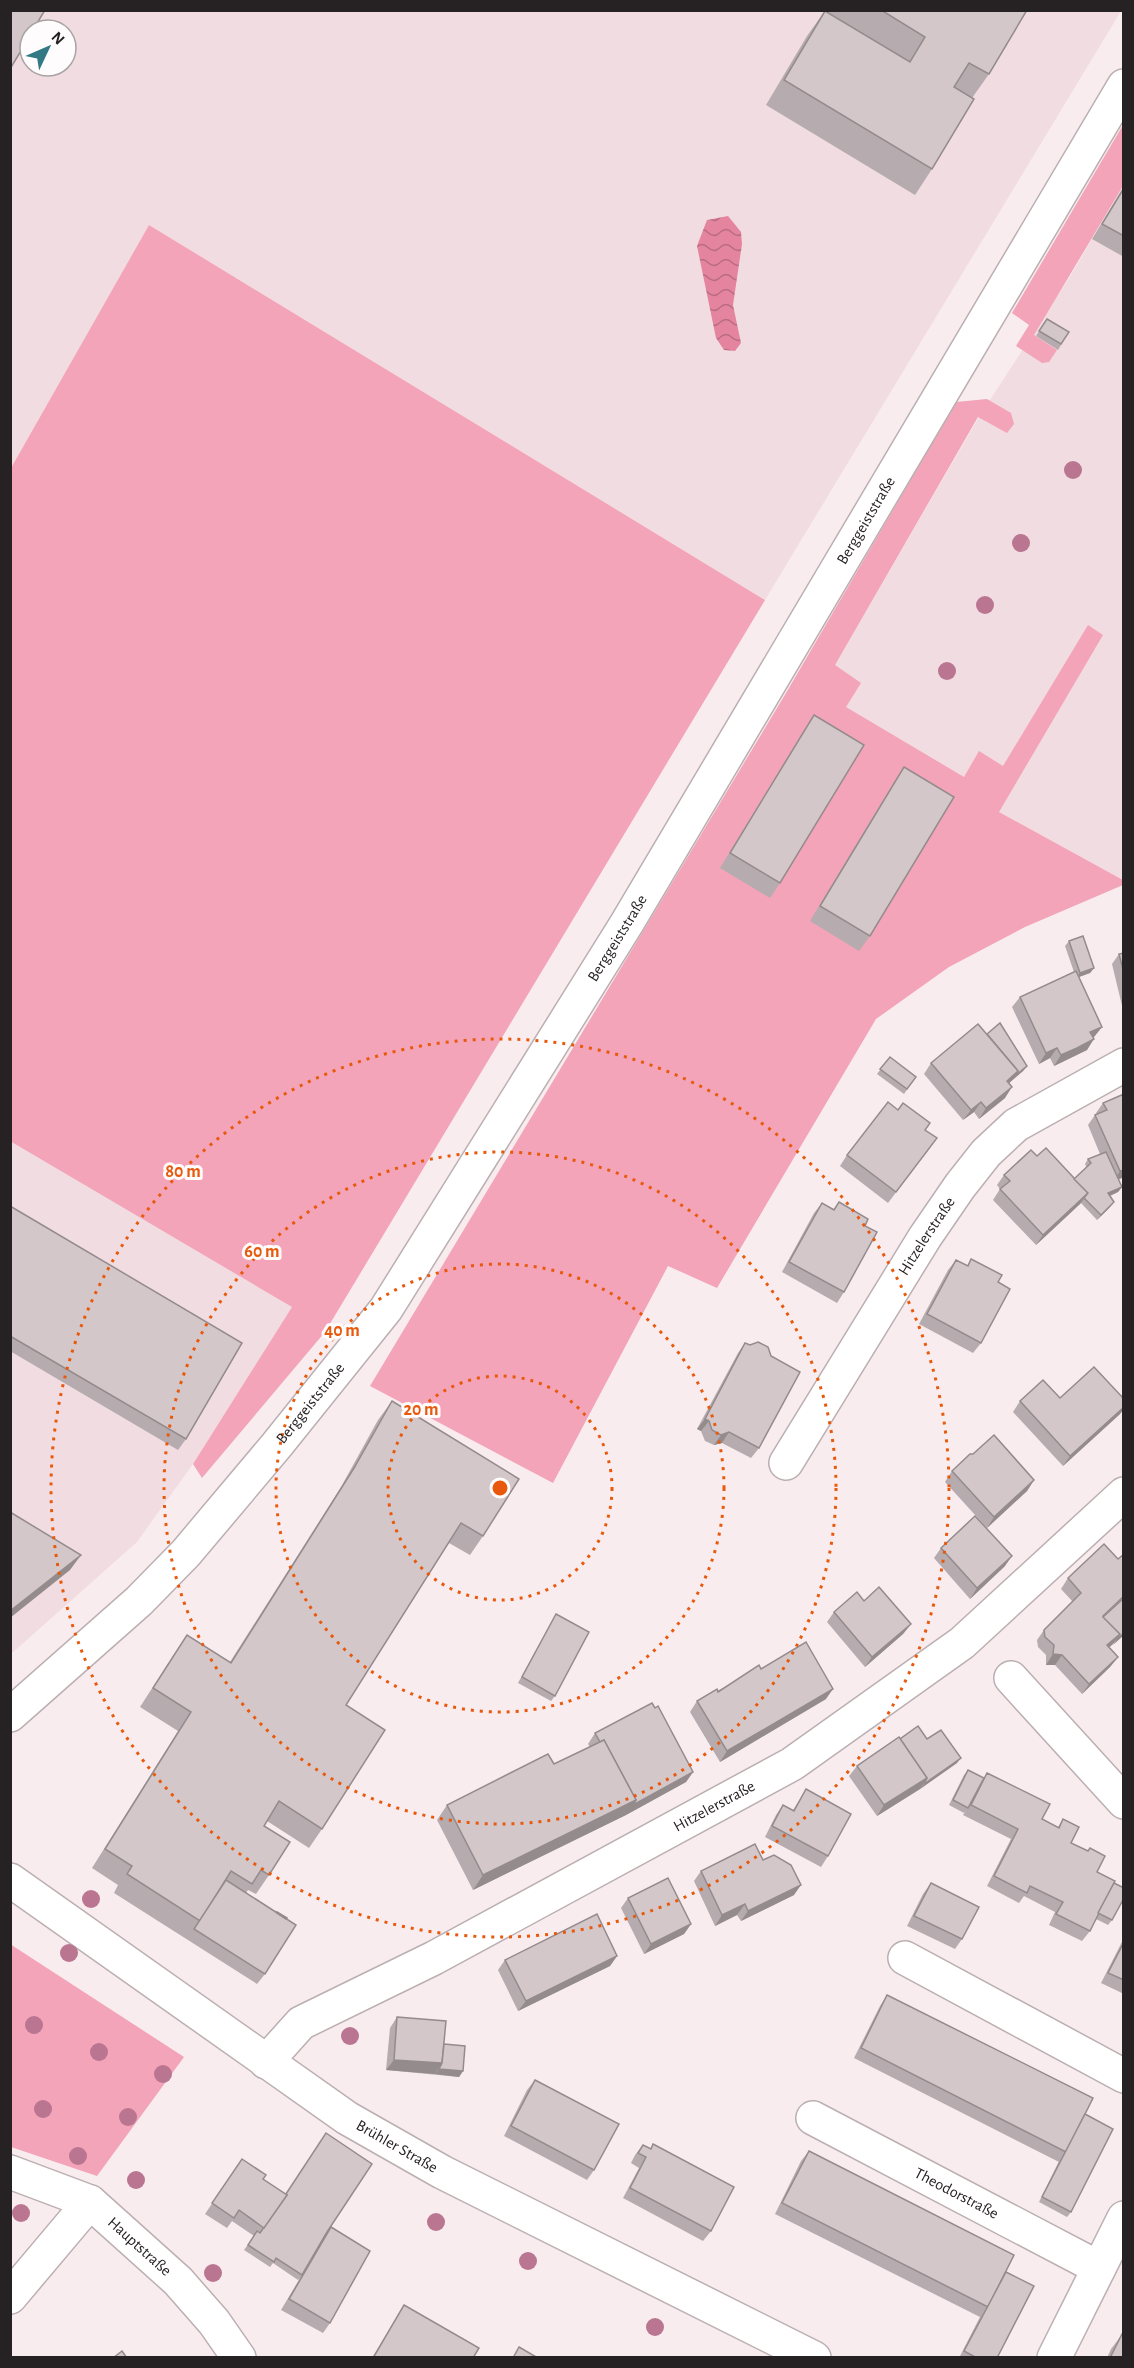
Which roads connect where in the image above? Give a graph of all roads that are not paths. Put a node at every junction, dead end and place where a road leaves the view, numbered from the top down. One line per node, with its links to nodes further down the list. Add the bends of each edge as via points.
1 (1124, 86): 6 (street, Berggeiststraße, via 627,923 386,1309 186,1553 139,1601)
2 (1124, 1065): 3 (street, Hitzelerstraße, via 1016,1125 986,1153 925,1237)
3 (786, 1463)
4 (1124, 1494): 10 (street, Hitzelerstraße, via 962,1643 792,1764 434,1958 300,2023)
5 (1011, 1678): 7 (street)
6 (10, 1715)
7 (1124, 1802)
8 (10, 1880): 10 (street, Brühler Straße)
9 (905, 1958): 11 (street)
10 (266, 2062): 19 (street, Brühler Straße, via 347,2118 442,2172)
11 (1124, 2076)
12 (813, 2118): 16 (street, Theodorstraße)
13 (10, 2172): 14 (street, Hauptstraße)
14 (90, 2202): 17 (street); 18 (street, Hauptstraße, via 178,2281)
15 (1124, 2218): 16 (street)
16 (1099, 2268): 20 (street)
17 (10, 2296)
18 (239, 2358)
19 (814, 2358)
20 (1054, 2358)

